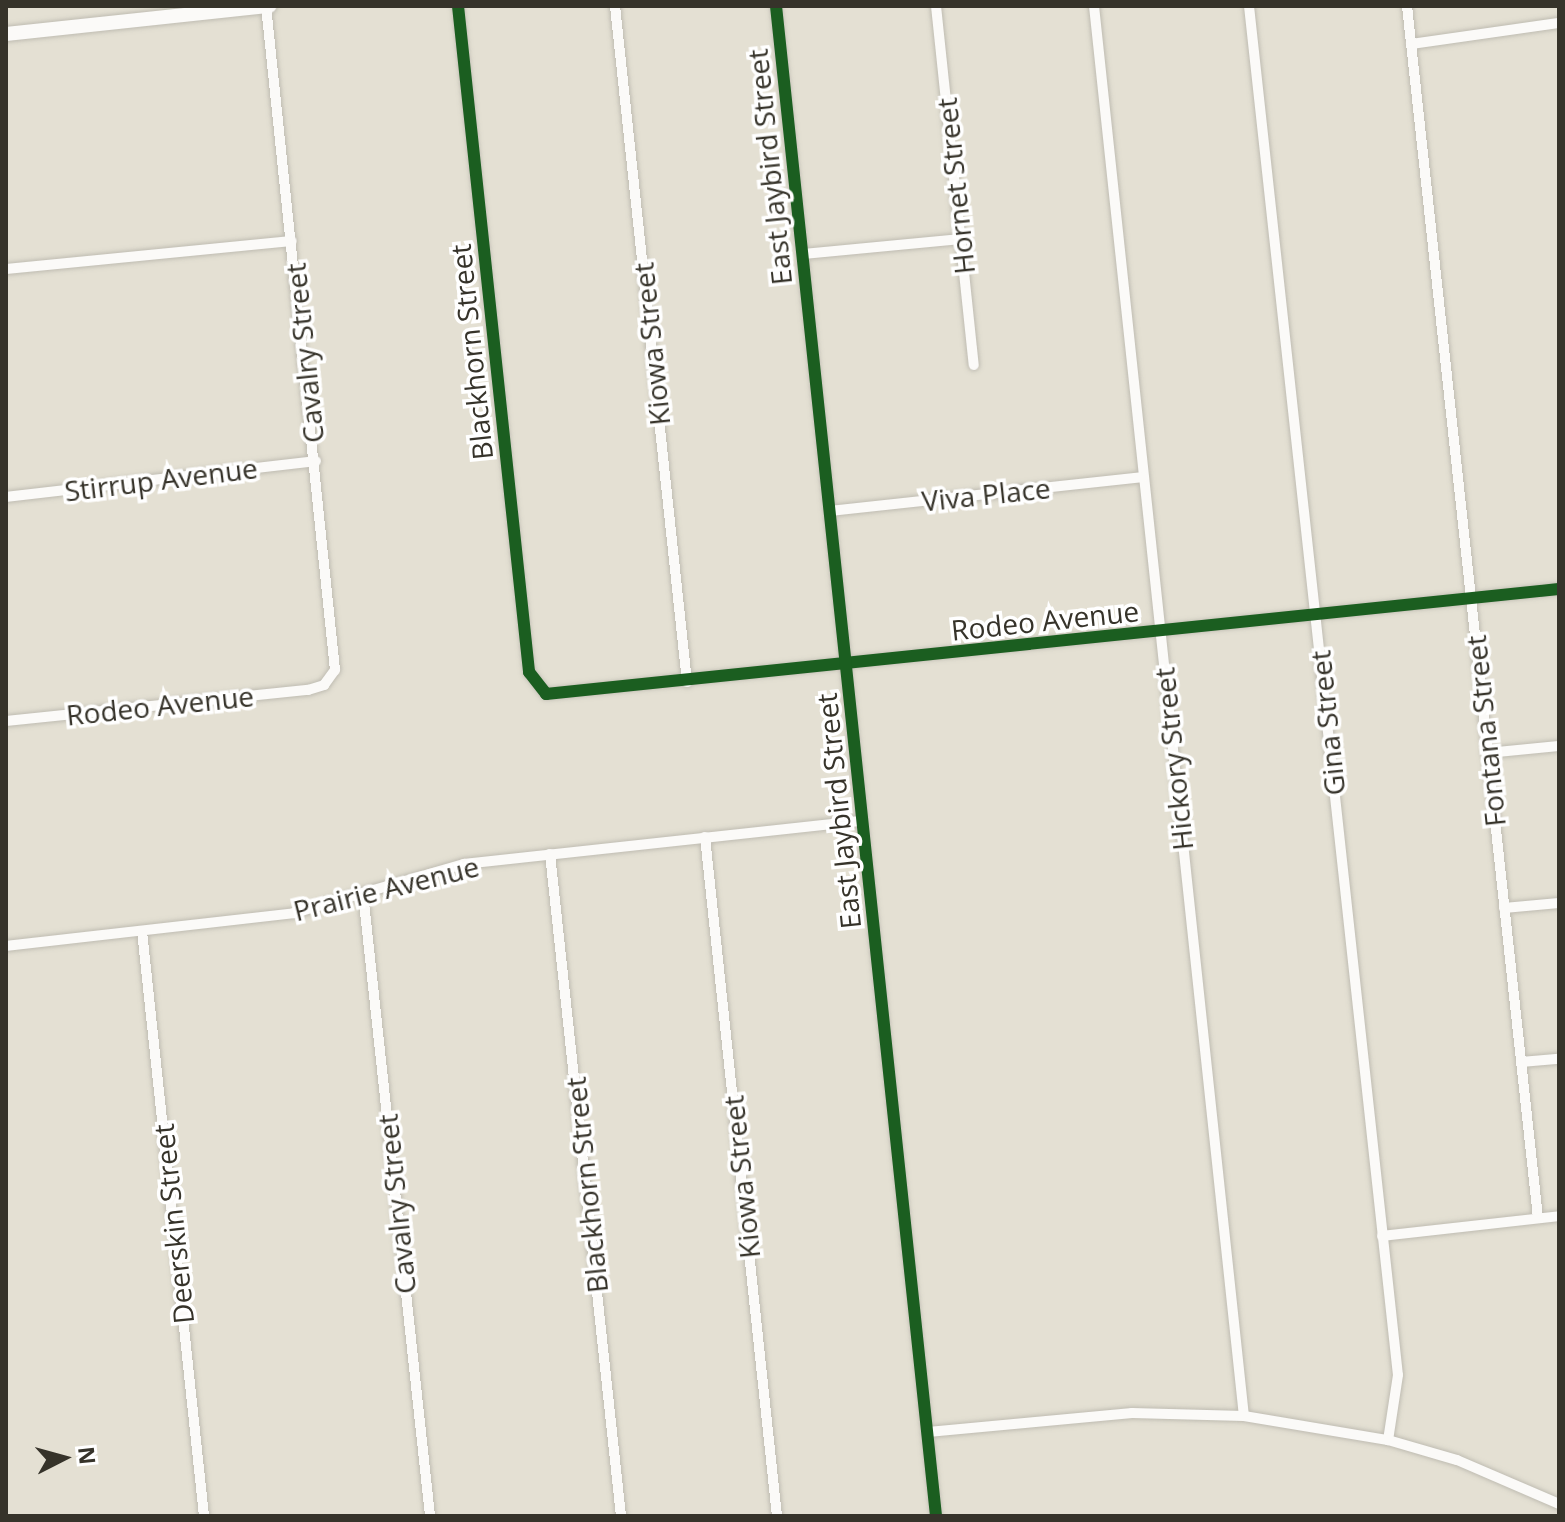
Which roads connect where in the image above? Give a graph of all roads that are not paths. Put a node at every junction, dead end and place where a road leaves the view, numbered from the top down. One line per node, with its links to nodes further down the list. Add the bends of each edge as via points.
1 (268, 6): 9 (main road); 14 (street, Cavalry Street)
2 (458, 6): 29 (street, Blackhorn Street, via 529,672)
3 (615, 6): 27 (street, Kiowa Street)
4 (776, 6): 15 (street, East Jaybird Street)
5 (936, 6): 13 (street, Hornet Street)
6 (1094, 6): 19 (street, Hickory Street)
7 (1249, 6): 24 (street, Gina Street)
8 (1407, 6): 12 (street, Fontana Street)
9 (216, 9): 11 (main road)
10 (1559, 23): 12 (street)
11 (6, 34)
12 (1411, 44): 23 (street, Fontana Street)
13 (961, 239): 15 (street); 17 (street, Hornet Street)
14 (292, 241): 16 (street); 18 (street, Cavalry Street)
15 (803, 254): 21 (street, East Jaybird Street)
16 (6, 269)
17 (974, 365)
18 (316, 461): 20 (street, Stirrup Avenue); 28 (street, Cavalry Street, via 337,660 331,679)
19 (1143, 477): 21 (street, Viva Place); 25 (street, Hickory Street)
20 (6, 497)
21 (830, 511): 26 (street, East Jaybird Street)
22 (1559, 589): 23 (street, Rodeo Avenue)
23 (1472, 598): 24 (street, Rodeo Avenue); 32 (street, Fontana Street)
24 (1316, 615): 25 (street, Rodeo Avenue); 45 (street, Gina Street)
25 (1159, 632): 26 (street, Rodeo Avenue); 46 (street, Hickory Street)
26 (846, 665): 27 (street, Rodeo Avenue); 33 (street, East Jaybird Street)
27 (687, 682): 29 (street, Rodeo Avenue, via 556,697)
28 (313, 689): 30 (street, Rodeo Avenue)
29 (538, 690)
30 (6, 721)
31 (1559, 746): 32 (street)
32 (1487, 753): 38 (street, Fontana Street)
33 (862, 821): 34 (street, Prairie Avenue); 47 (street, East Jaybird Street)
34 (705, 837): 35 (street, Prairie Avenue); 53 (street, Kiowa Street)
35 (550, 854): 36 (street, Prairie Avenue, via 464,864); 52 (street, Blackhorn Street)
36 (363, 893): 39 (street, Prairie Avenue, via 294,913); 51 (street, Cavalry Street)
37 (1559, 903): 38 (street)
38 (1504, 908): 42 (street, Fontana Street)
39 (142, 931): 40 (street, Prairie Avenue); 50 (street, Deerskin Street)
40 (6, 946)
41 (1559, 1059): 42 (street)
42 (1521, 1062): 44 (street, Fontana Street)
43 (1559, 1216): 44 (street)
44 (1538, 1218): 45 (street)
45 (1382, 1236): 48 (street, Gina Street, via 1398,1375)
46 (1244, 1416): 47 (street, via 1132,1413); 48 (street)
47 (928, 1432): 54 (street, East Jaybird Street)
48 (1388, 1440): 49 (street, via 1457,1460)
49 (1559, 1504)
50 (204, 1516)
51 (430, 1516)
52 (621, 1516)
53 (777, 1516)
54 (936, 1516)

